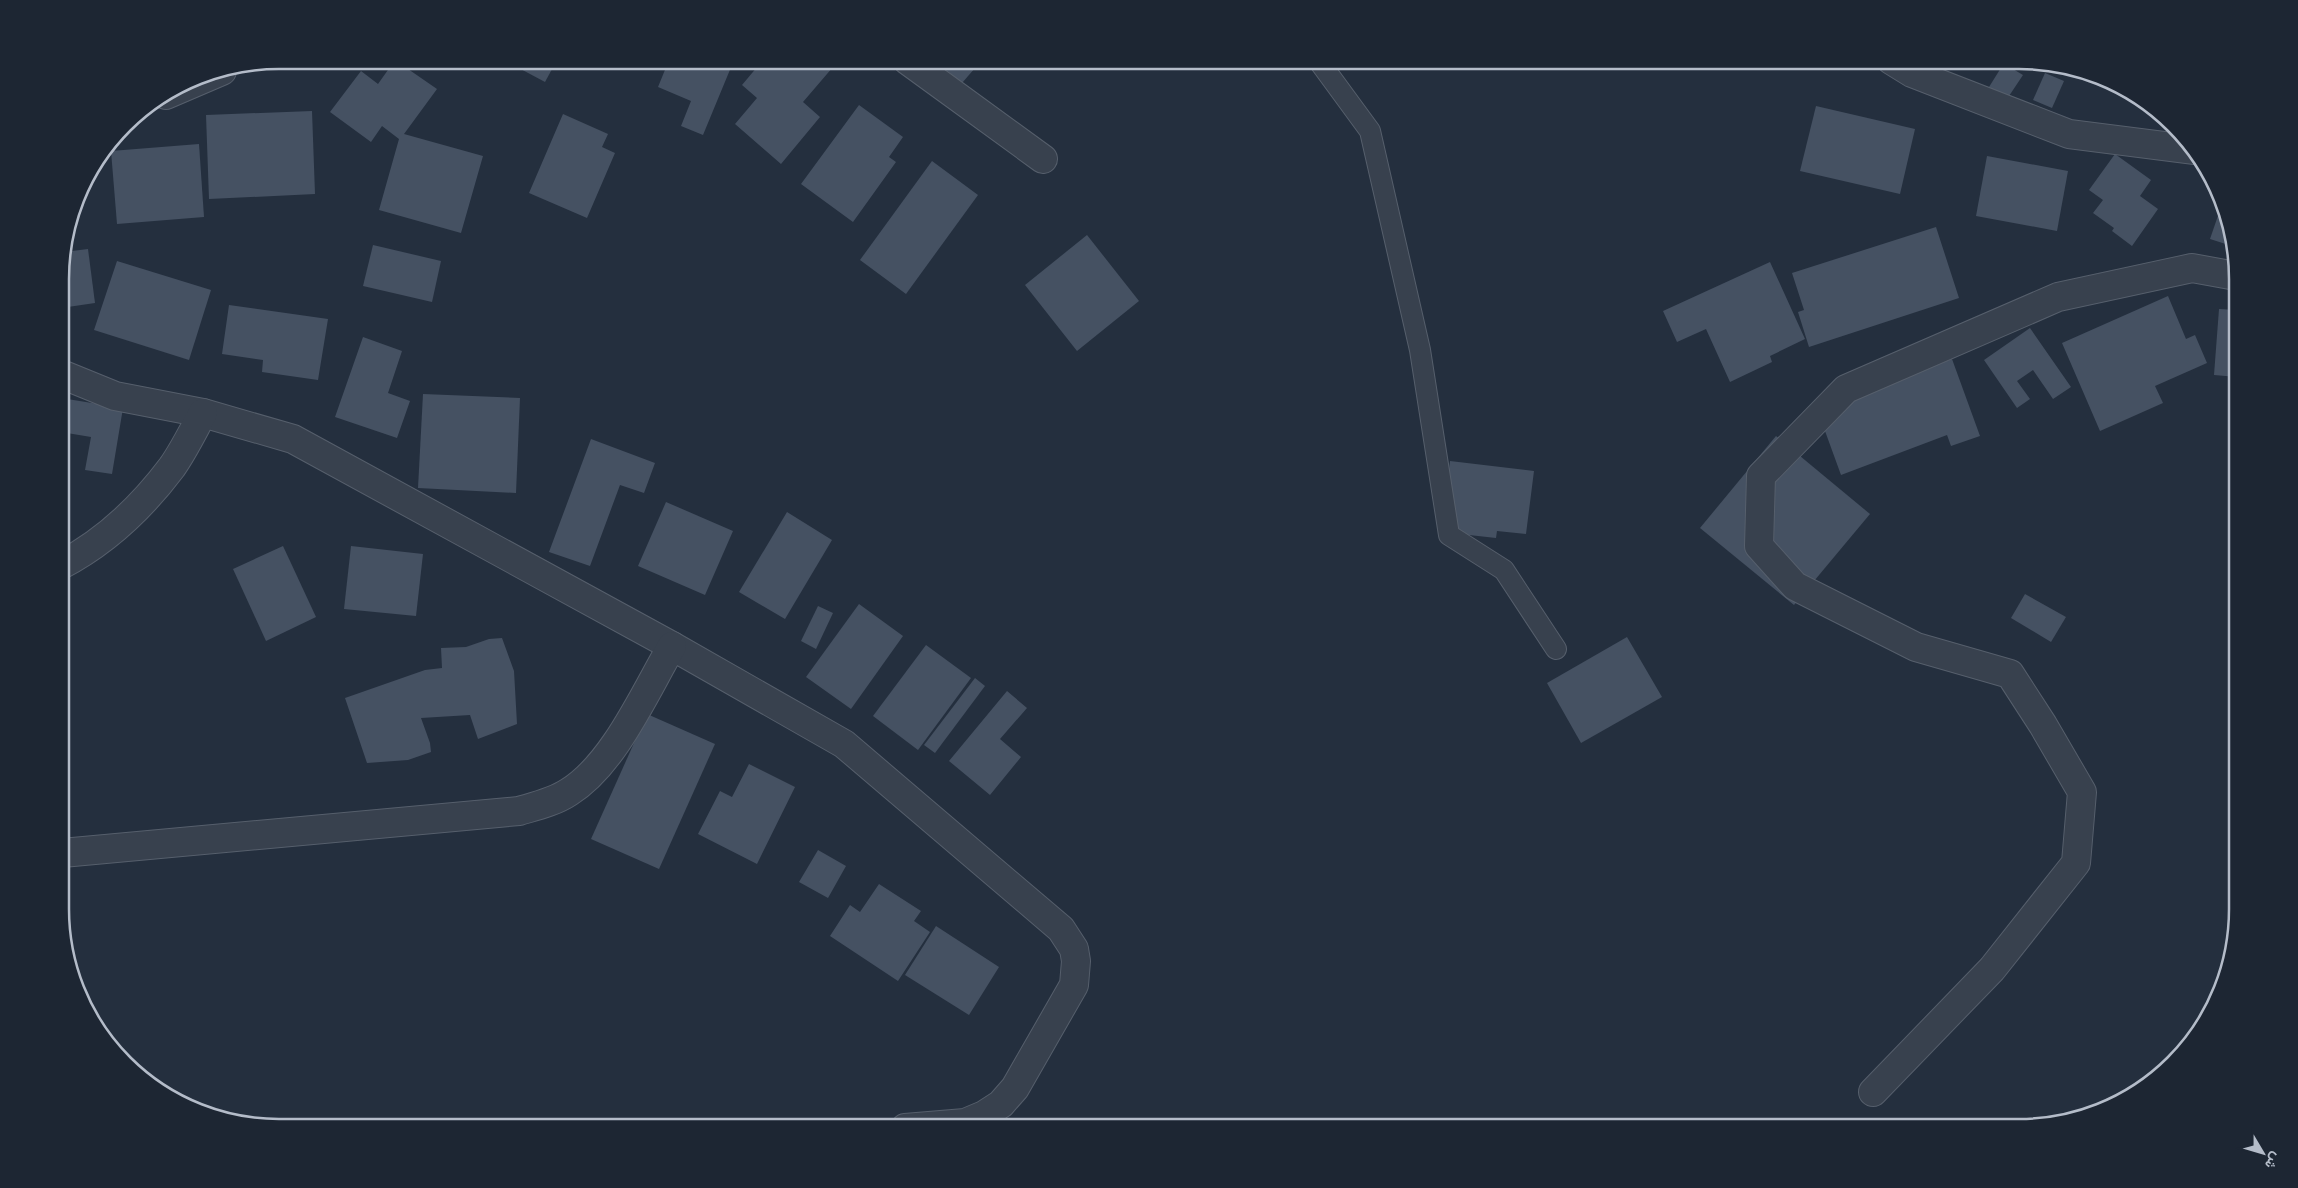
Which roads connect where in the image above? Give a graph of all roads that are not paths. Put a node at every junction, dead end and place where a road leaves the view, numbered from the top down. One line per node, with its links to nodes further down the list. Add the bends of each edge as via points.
1 (919, 69): 5 (street)
2 (1325, 69): 11 (lane, via 1370,131 1420,350 1449,535 1504,570)
3 (1906, 69): 4 (street, via 2069,134)
4 (2184, 148)
5 (1044, 159)
6 (2229, 275): 13 (street, via 2192,268 2058,297 1846,389 1761,476 1759,546 1796,586 1916,647 2010,674 2082,792 2076,863 1992,969)
7 (69, 377): 8 (street, via 115,396)
8 (203, 414): 9 (street, via 173,466 134,512 87,551); 10 (street, via 293,439)
9 (69, 561)
10 (672, 646): 12 (street, via 608,757 590,777 545,804 519,811); 14 (street, via 844,744 1069,939 1076,961 1074,985 1015,1088 1002,1104)
11 (1556, 649)
12 (69, 852)
13 (1874, 1092)
14 (974, 1119)

